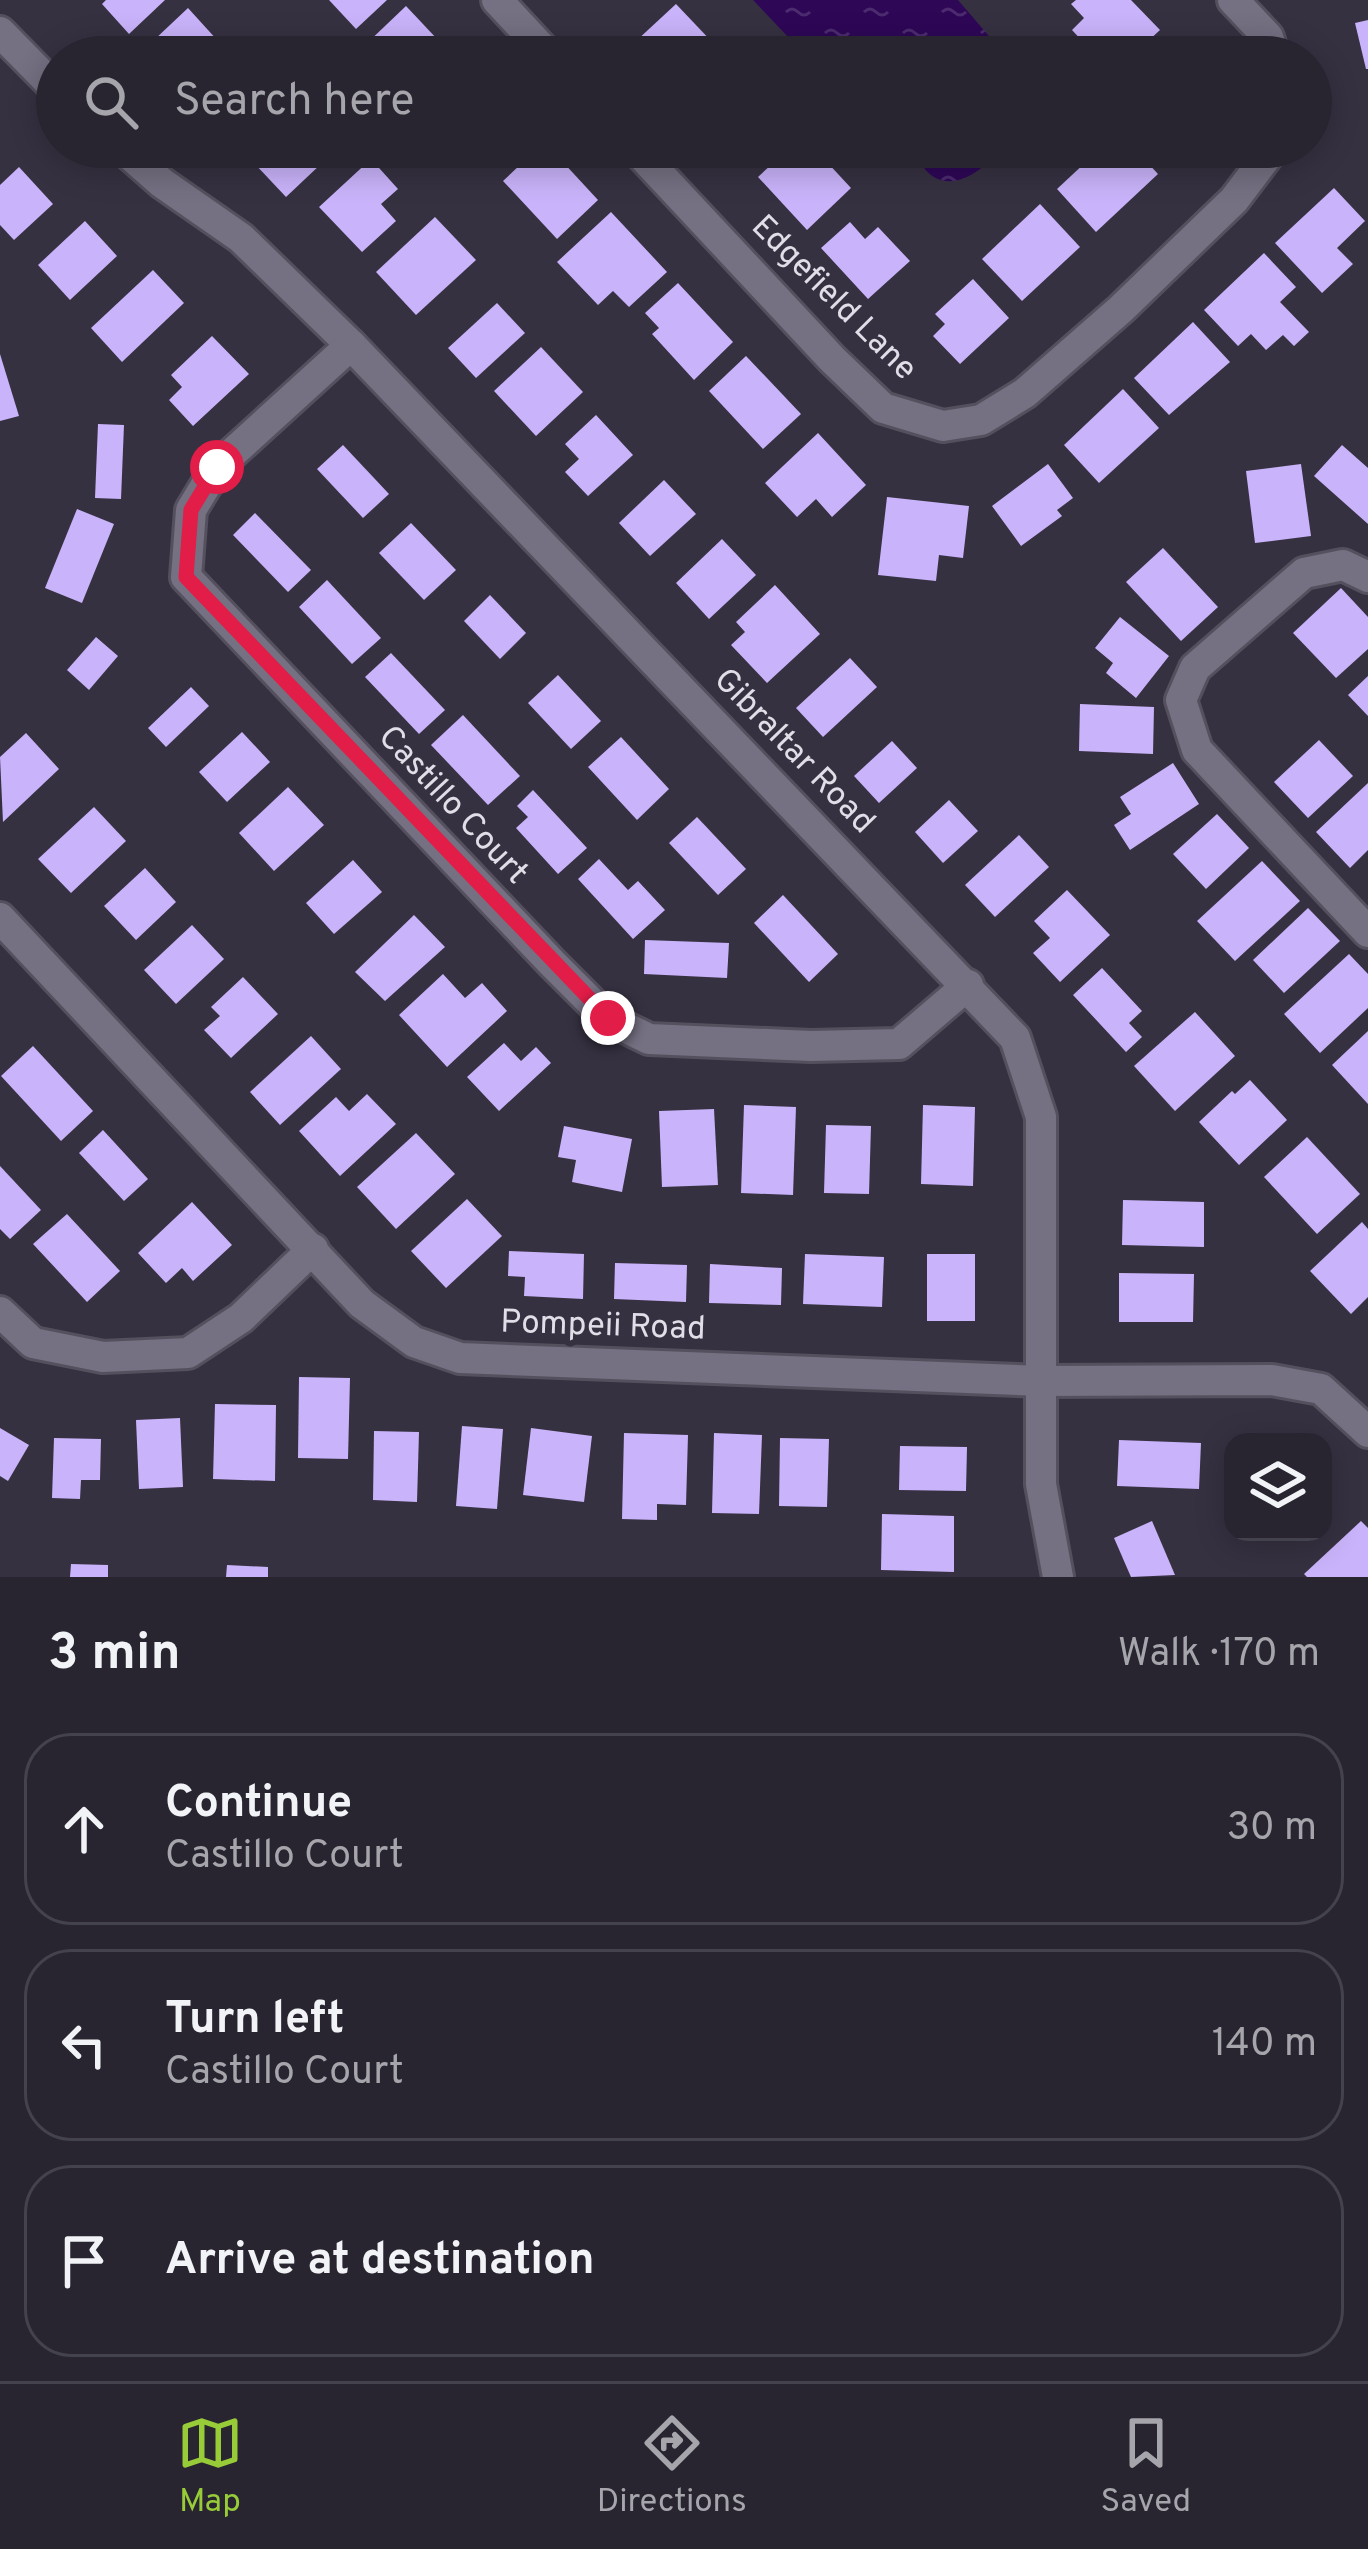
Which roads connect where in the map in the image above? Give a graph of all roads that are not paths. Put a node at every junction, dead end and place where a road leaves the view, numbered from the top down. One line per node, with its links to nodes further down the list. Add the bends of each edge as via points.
1 (497, 0): 4 (street)
2 (1233, 0): 5 (street)
3 (0, 32): 6 (street)
4 (530, 36)
5 (1267, 36)
6 (36, 69)
7 (145, 168): 10 (street, Gibraltar Road, via 241,238)
8 (654, 168): 9 (street, Edgefield Lane, via 883,408 943,426 981,420 1025,393 1234,200)
9 (1258, 168)
10 (351, 345): 14 (street, Gibraltar Road); 14 (street, Castillo Court, via 217,467 191,510 186,577 552,963 608,1018 650,1039 899,1044)
11 (1368, 577): 13 (street, via 1342,565 1304,573 1195,668 1181,700 1197,750)
12 (0, 918): 15 (street, Pompeii Road)
13 (1368, 932)
14 (968, 985): 17 (street, Gibraltar Road, via 1016,1038 1041,1117)
15 (313, 1249): 16 (street, via 241,1318 188,1353 103,1357 33,1343); 17 (street, Pompeii Road, via 362,1304 414,1342 460,1358)
16 (0, 1312)
17 (1041, 1381): 18 (street, Pompeii Road, via 1272,1380 1321,1389); 19 (street, Gibraltar Road, via 1041,1484)
18 (1368, 1432)
19 (1058, 1577)

